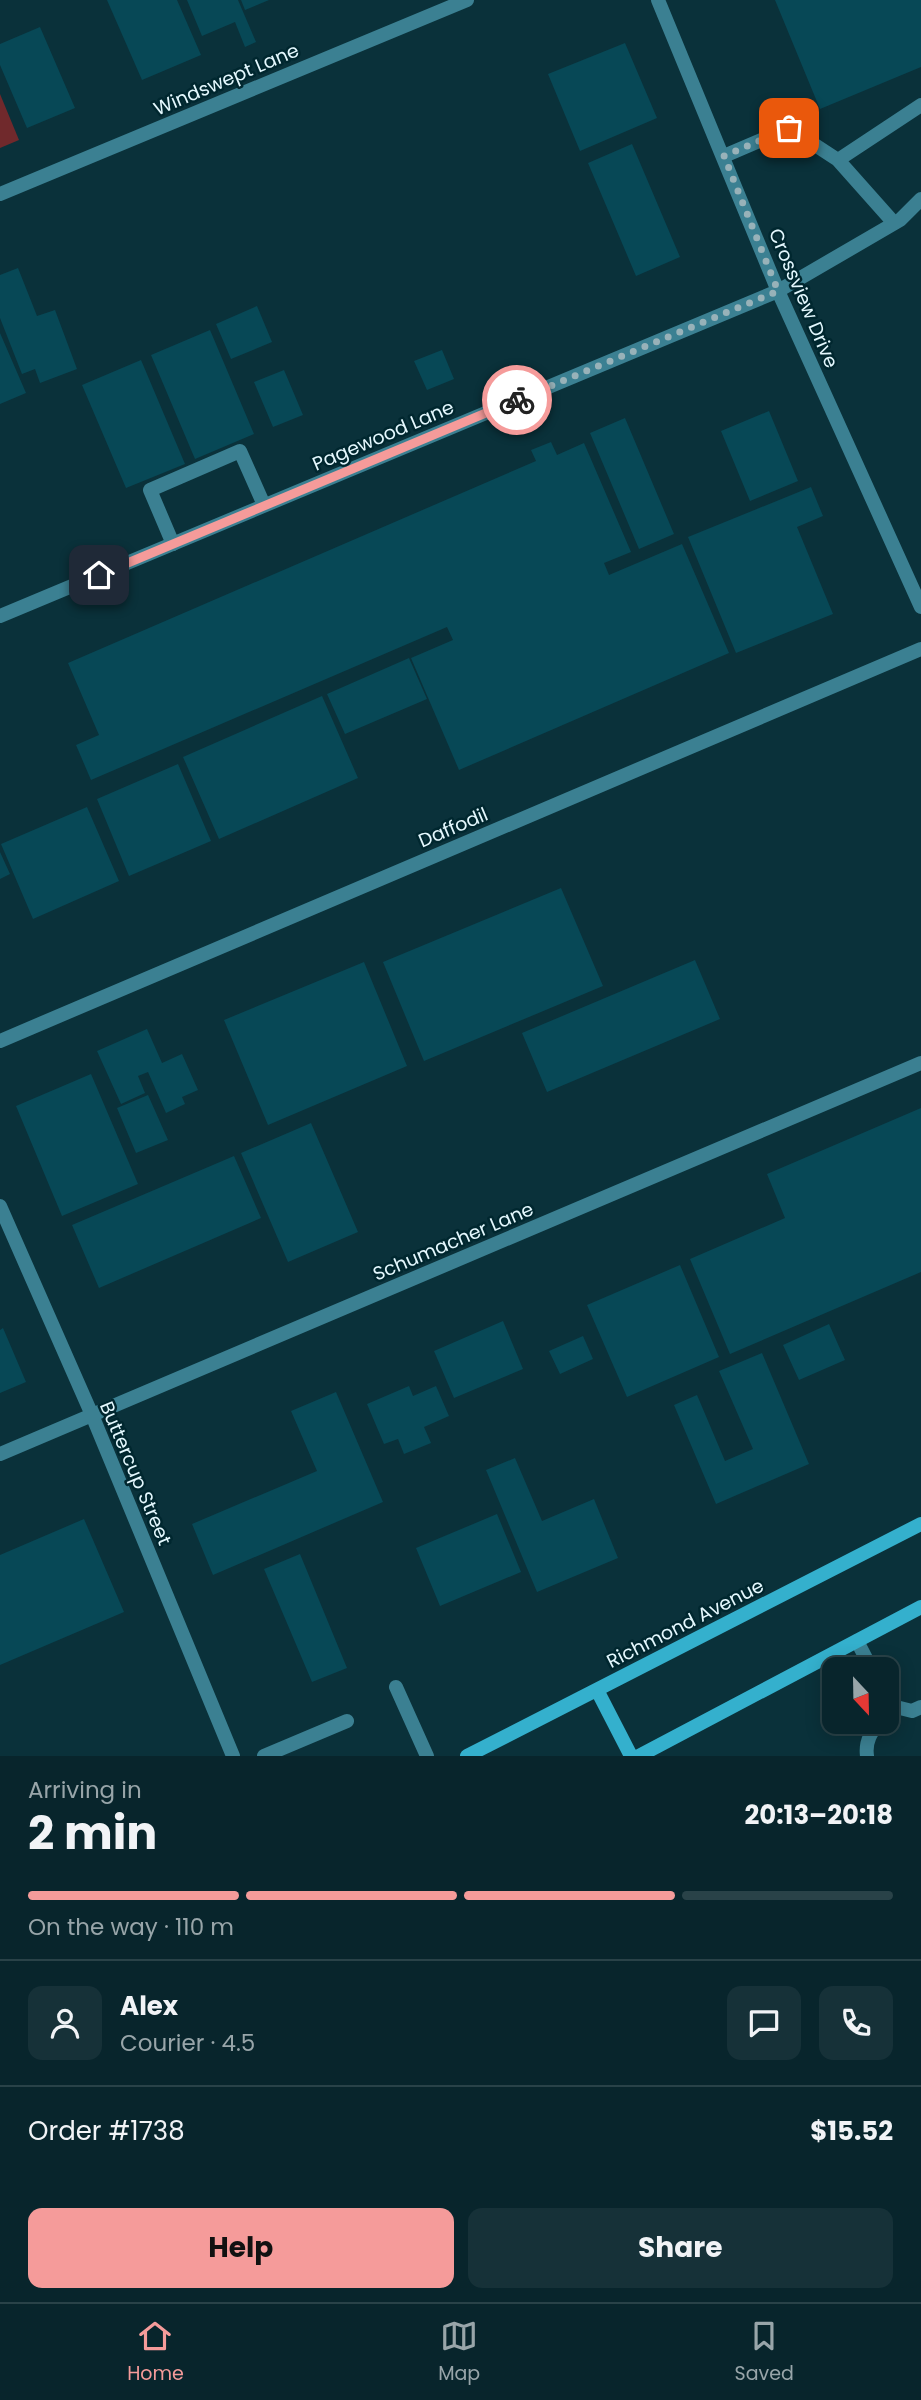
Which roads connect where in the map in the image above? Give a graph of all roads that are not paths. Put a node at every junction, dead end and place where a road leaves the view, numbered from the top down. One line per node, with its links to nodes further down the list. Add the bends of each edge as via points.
1 (467, 0): 6 (street, Windswept Lane)
2 (659, 0): 4 (street, Crossview Drive)
3 (921, 105): 5 (street)
4 (724, 156): 5 (street, via 789,128); 9 (street, Crossview Drive)
5 (838, 160): 8 (street)
6 (0, 194)
7 (921, 199): 8 (street, Pagewood Lane)
8 (894, 223): 9 (street, Pagewood Lane)
9 (778, 291): 10 (street, Pagewood Lane); 12 (street, Crossview Drive)
10 (264, 505): 11 (street, Pagewood Lane); 11 (street, via 240,451 150,490)
11 (173, 544): 13 (street, Pagewood Lane)
12 (921, 607)
13 (0, 616)
14 (921, 649): 15 (street, Daffodil)
15 (0, 1041)
16 (921, 1063): 18 (street, Schumacher Lane)
17 (0, 1206): 18 (street, Buttercup Street)
18 (92, 1415): 19 (street, Schumacher Lane); 30 (street, Buttercup Street)
19 (0, 1454)
20 (919, 1529): 25 (main road, Richmond Avenue)
21 (921, 1607): 22 (main road)
22 (857, 1641): 23 (street); 35 (main road)
23 (865, 1657)
24 (396, 1687): 32 (street)
25 (597, 1690): 33 (main road, Richmond Avenue); 34 (main road)
26 (921, 1707): 27 (street, via 912,1712)
27 (900, 1709)
28 (347, 1721): 31 (street)
29 (870, 1734): 36 (street)
30 (233, 1756)
31 (264, 1756)
32 (427, 1756)
33 (467, 1756)
34 (631, 1756)
35 (639, 1756)
36 (867, 1756)

